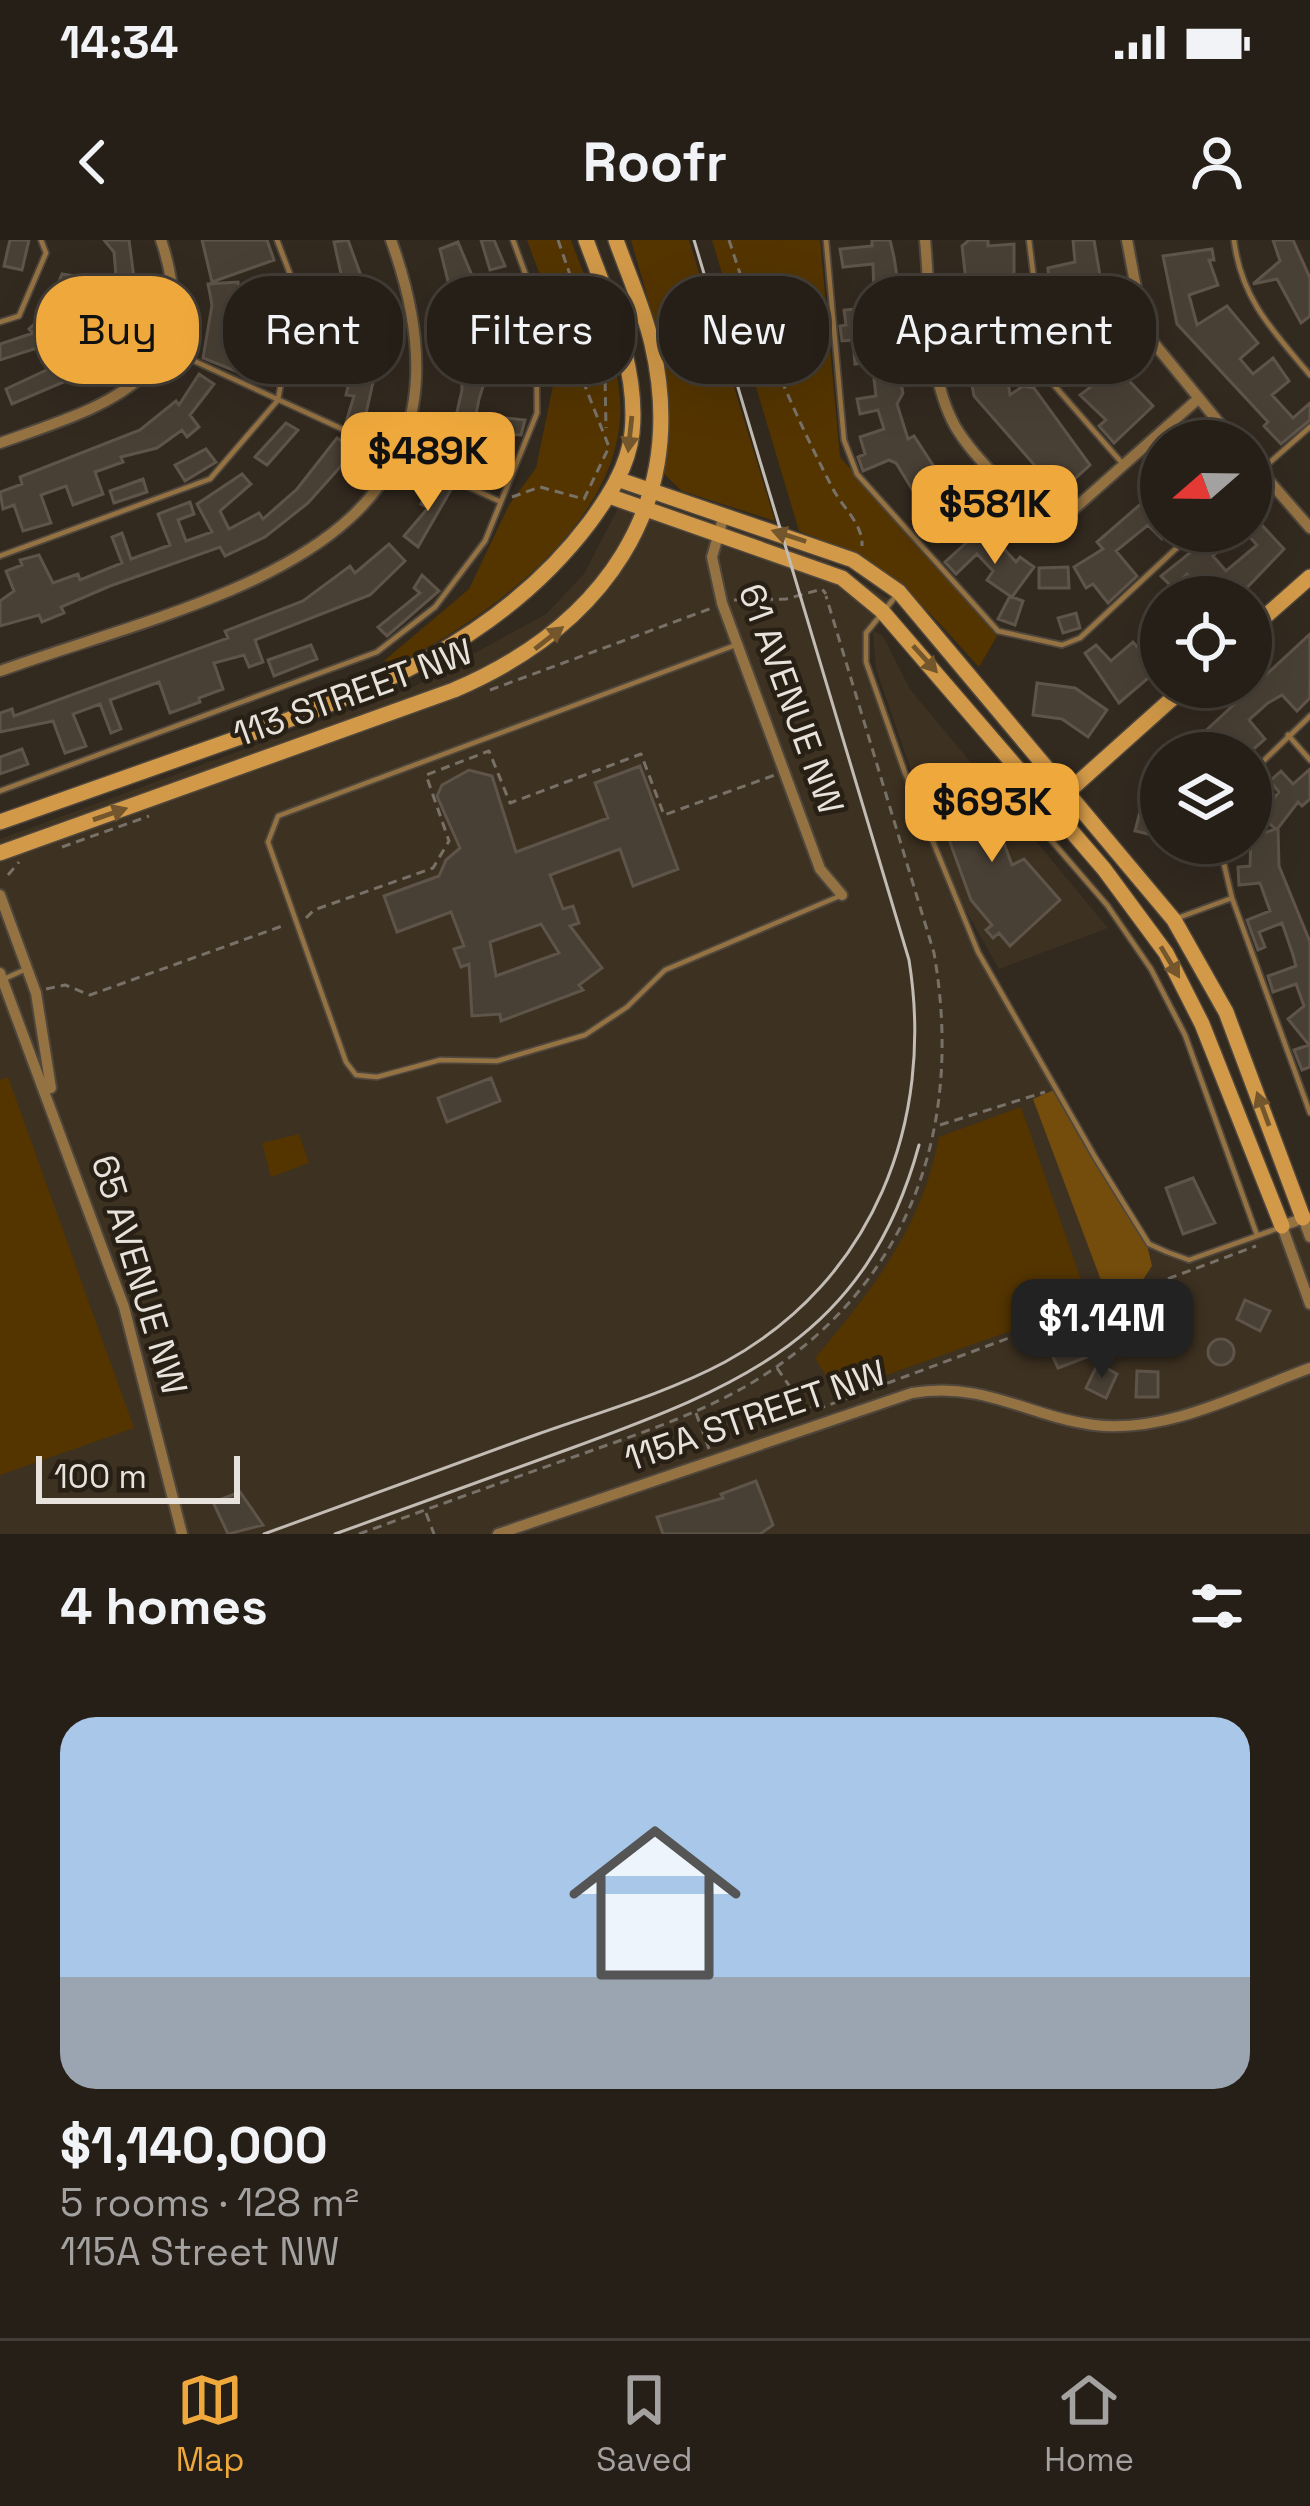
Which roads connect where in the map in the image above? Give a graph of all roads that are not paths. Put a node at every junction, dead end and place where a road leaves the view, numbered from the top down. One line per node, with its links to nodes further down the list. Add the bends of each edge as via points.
1 (41, 240): 14 (lane, via 46,253 19,316)
2 (161, 240): 13 (street)
3 (277, 240): 19 (lane, via 296,292)
4 (391, 240): 23 (street, via 409,289 418,352 416,394)
5 (513, 240): 30 (lane, via 536,303 537,413)
6 (586, 240): 26 (street, one-way to 26, via 618,331 632,404 627,460)
7 (616, 240): 28 (street, via 657,373 662,425)
8 (826, 240): 35 (lane, via 850,459 998,631 1062,645 1080,638)
9 (925, 240): 25 (street, via 939,374 970,447 1021,504 1046,518 1074,508)
10 (1029, 240): 25 (lane, via 1046,376)
11 (1127, 240): 18 (street, via 1144,331)
12 (1234, 240): 16 (lane, via 1251,305)
13 (169, 276)
14 (0, 322)
15 (199, 363): 19 (lane)
16 (1310, 375)
17 (136, 384): 22 (street)
18 (1198, 399): 20 (street); 25 (street)
19 (278, 400): 23 (lane); 36 (lane, via 209,478)
20 (1216, 420)
21 (1310, 427): 24 (lane)
22 (0, 443)
23 (397, 455): 30 (lane); 42 (street, via 356,515 316,549 266,576)
24 (1272, 456)
25 (1123, 464)
26 (617, 479): 28 (street); 29 (street, 113 STREET NW)
27 (1272, 488): 33 (street)
28 (653, 491): 31 (street, 113 STREET NW); 32 (street)
29 (609, 496): 31 (street); 51 (street, 113 STREET NW, via 532,588 436,658 324,708)
30 (500, 498): 49 (lane, via 461,578 377,652)
31 (644, 508): 34 (street); 52 (street, 113 STREET NW, one-way to 31, via 504,669 601,589)
32 (724, 514): 34 (street, 61 AVENUE NW); 38 (street, one-way to 32, via 853,560)
33 (1310, 527)
34 (718, 533): 40 (street, via 842,578); 41 (street, 61 AVENUE NW, via 714,572)
35 (1172, 552)
36 (0, 556)
37 (1310, 577): 39 (street)
38 (899, 592): 40 (lane); 48 (street)
39 (1272, 610)
40 (882, 611): 50 (street, one-way to 50); 64 (lane, via 866,633 866,662 977,952 1149,1244 1189,1260)
41 (738, 644): 55 (street, 61 AVENUE NW, via 820,869); 55 (lane, via 283,812 268,842 346,1062 356,1075 377,1077 440,1060 497,1061 585,1035 665,970)
42 (0, 670)
43 (1161, 708): 48 (street)
44 (1310, 716): 45 (lane)
45 (1288, 735): 46 (lane); 47 (lane)
46 (1272, 751)
47 (1310, 760)
48 (1069, 789): 50 (street); 57 (street)
49 (0, 790)
50 (1051, 807): 63 (street, one-way to 63, via 1139,914 1184,986); 64 (lane, via 1044,832 1127,932 1177,1018)
51 (0, 822)
52 (0, 853)
53 (1224, 864): 56 (lane)
54 (0, 895): 58 (street, 65 AVENUE NW)
55 (842, 896)
56 (1232, 898): 57 (lane); 61 (lane)
57 (1174, 920): 62 (street, one-way to 57, via 1226,1012)
58 (26, 969): 59 (lane); 60 (street, 65 AVENUE NW, via 46,1036)
59 (1, 978): 60 (street, 65 AVENUE NW)
60 (53, 1105): 68 (street, 65 AVENUE NW, via 134,1342)
61 (1310, 1113)
62 (1306, 1217): 63 (street); 65 (street)
63 (1282, 1226): 64 (lane); 66 (street)
64 (1257, 1235)
65 (1310, 1237)
66 (1310, 1304)
67 (1310, 1368): 69 (street, 115A STREET NW, via 1171,1418 1124,1426 1077,1422 982,1392 912,1393)
68 (182, 1534)
69 (498, 1534)

